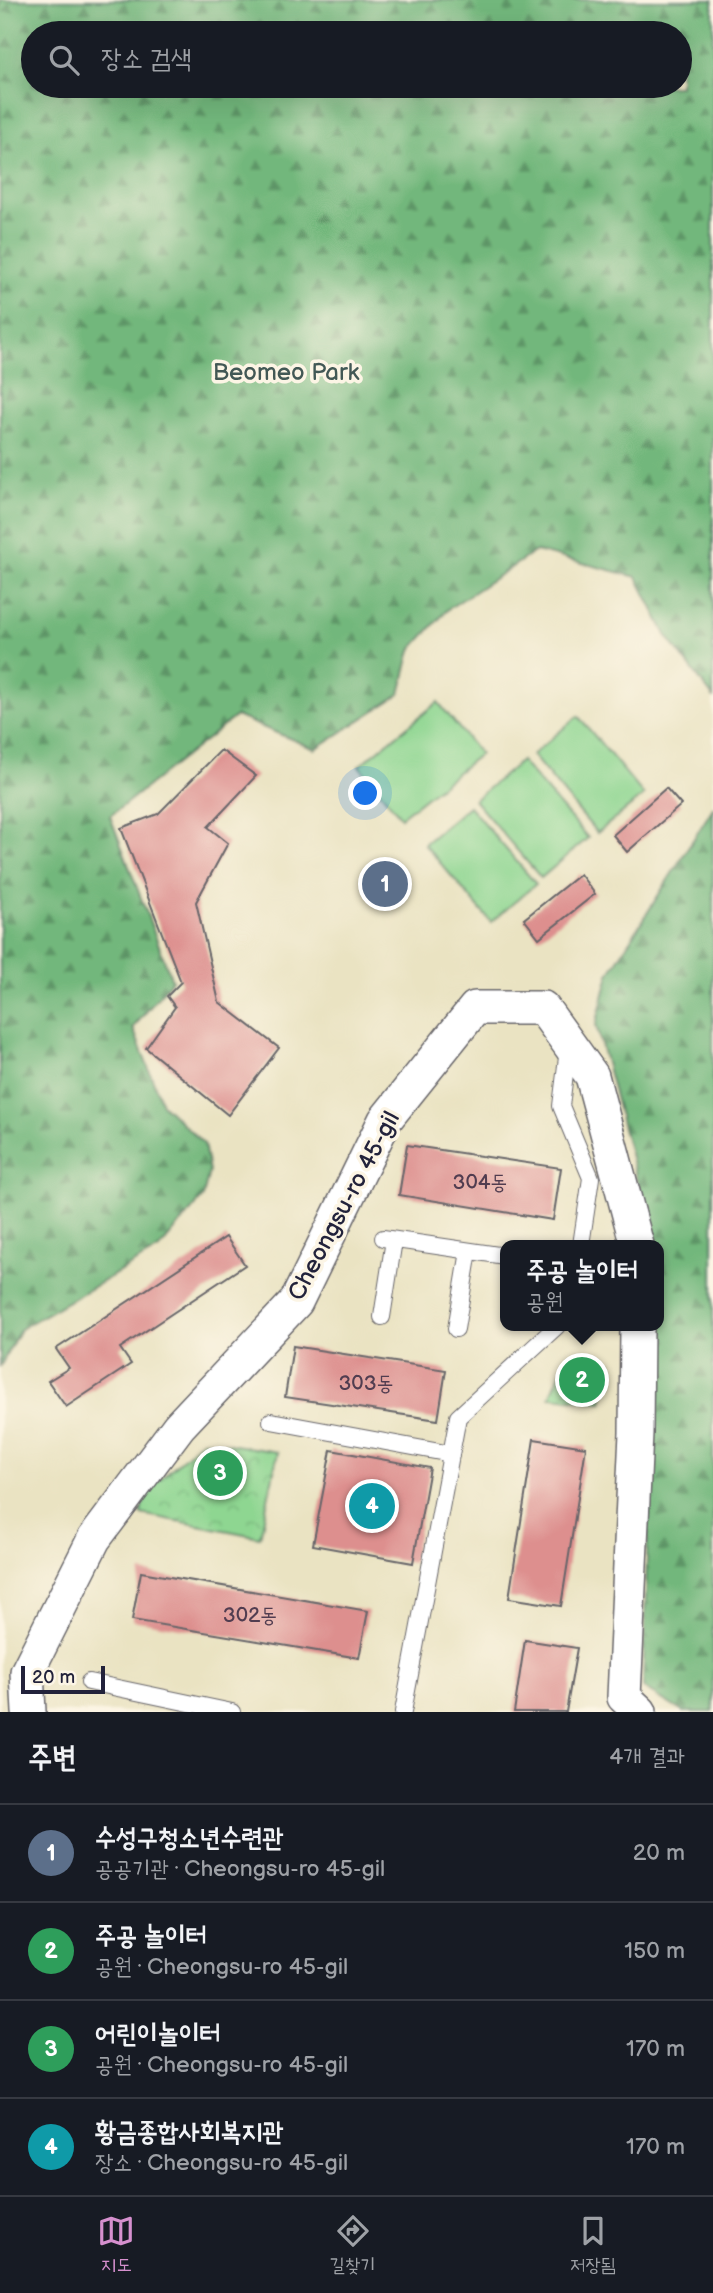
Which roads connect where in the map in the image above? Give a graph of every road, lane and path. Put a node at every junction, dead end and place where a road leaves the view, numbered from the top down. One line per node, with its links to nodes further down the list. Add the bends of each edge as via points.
1 (568, 1043): 2 (lane, via 561,1106 591,1178); 3 (street, Cheongsu-ro 45-gil, via 592,1076); 13 (street, Cheongsu-ro 45-gil, via 543,1007 475,1009 401,1100 385,1120 296,1302 179,1426 94,1539 27,1672)
2 (582, 1240)
3 (636, 1240)
4 (469, 1251): 5 (lane); 6 (lane, via 389,1239); 7 (lane)
5 (500, 1255)
6 (382, 1317)
7 (456, 1329)
8 (552, 1331): 11 (lane, via 458,1417)
9 (637, 1331): 16 (street, via 624,1697)
10 (271, 1421): 11 (lane)
11 (451, 1454): 15 (lane)
12 (89, 1682): 14 (lane)
13 (29, 1712)
14 (232, 1712)
15 (403, 1712)
16 (640, 1712)

